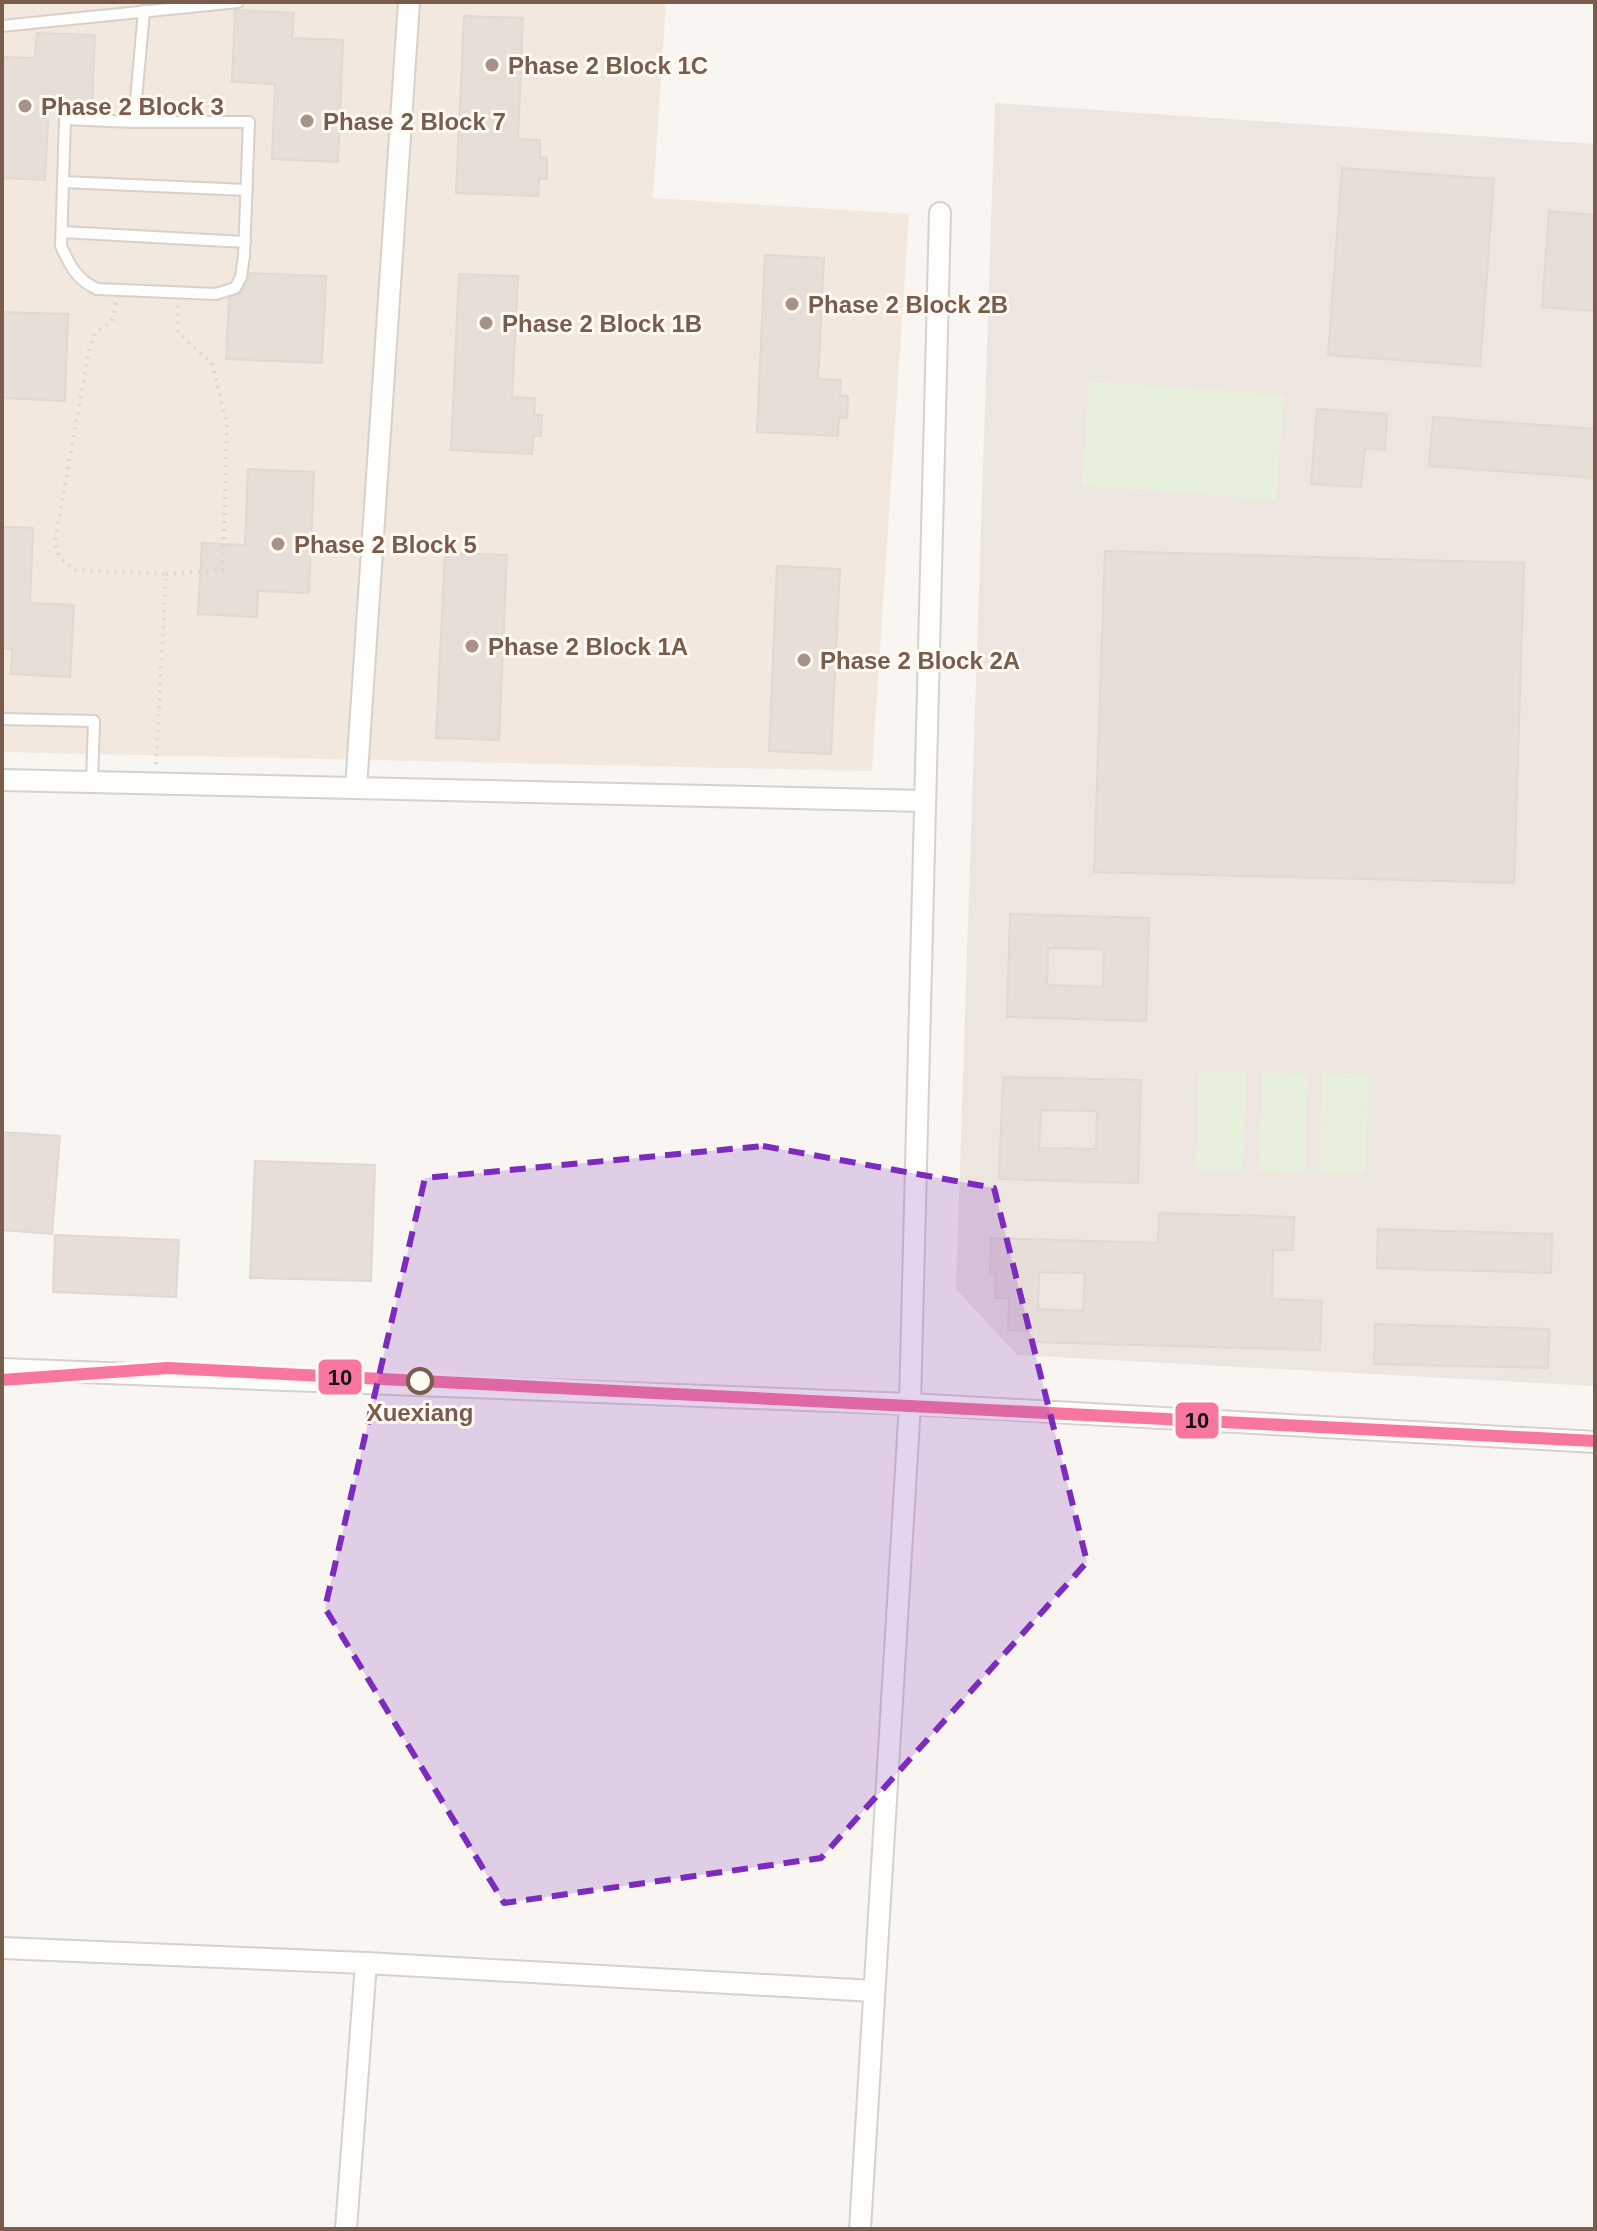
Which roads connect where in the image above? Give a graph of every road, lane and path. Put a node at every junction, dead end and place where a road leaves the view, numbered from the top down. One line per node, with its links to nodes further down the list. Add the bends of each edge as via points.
1 (238, 2): 3 (lane)
2 (409, 2): 18 (street)
3 (144, 11): 4 (lane); 5 (lane)
4 (2, 26)
5 (134, 122): 6 (lane, via 65,119); 7 (lane, via 249,122)
6 (63, 182): 7 (lane); 9 (lane)
7 (247, 190): 10 (lane)
8 (940, 213): 19 (street)
9 (62, 232): 10 (lane); 11 (lane, via 61,246 82,282)
10 (245, 242): 12 (lane, via 235,288 216,294)
11 (118, 290): 12 (lane); 13 (path, via 112,321 95,333 89,350 55,541 59,557 75,570)
12 (179, 292): 13 (path, via 178,333 212,363 227,425 223,570)
13 (166, 574): 17 (path)
14 (2, 719): 16 (lane, via 94,721)
15 (2, 780): 16 (street)
16 (92, 782): 17 (street)
17 (155, 783): 18 (street)
18 (356, 788): 19 (street)
19 (925, 801): 21 (street)
20 (2, 1369): 21 (street)
21 (910, 1404): 22 (street); 25 (street)
22 (1595, 1442)
23 (2, 1948): 24 (street)
24 (366, 1963): 25 (street); 26 (street)
25 (874, 1991): 27 (street)
26 (346, 2229)
27 (860, 2229)

